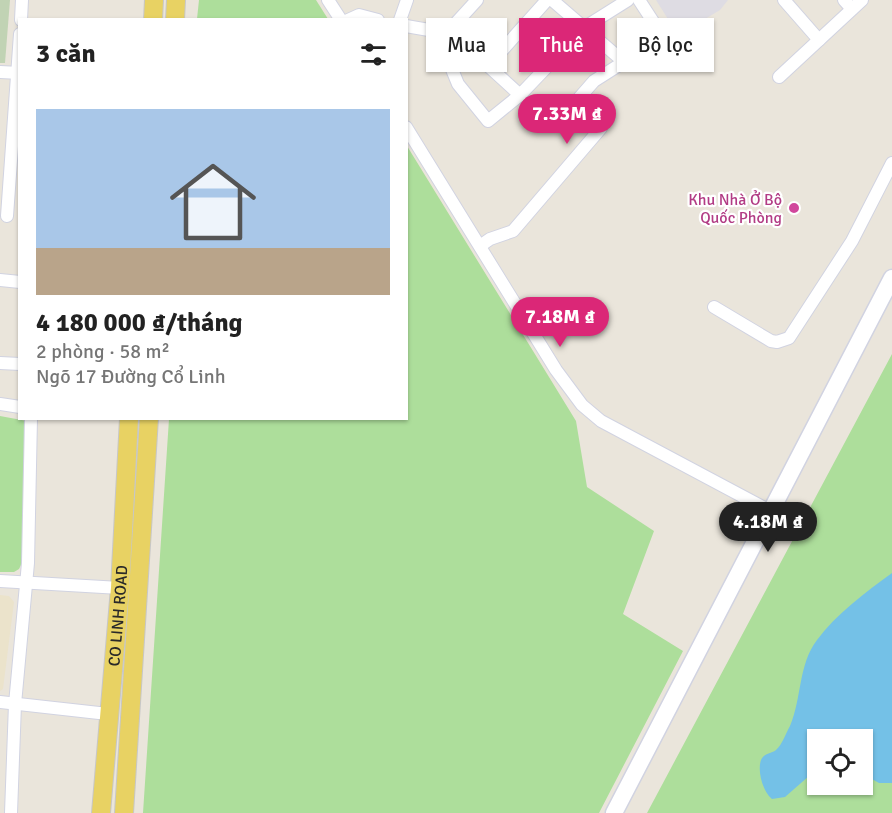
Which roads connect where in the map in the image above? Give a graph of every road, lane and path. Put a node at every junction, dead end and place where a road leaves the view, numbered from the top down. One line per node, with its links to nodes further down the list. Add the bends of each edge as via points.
1 (22, 0): 13 (street)
2 (154, 0): 14 (main road)
3 (176, 0): 15 (main road)
4 (328, 0): 16 (street)
5 (407, 0): 19 (street)
6 (477, 0): 20 (street)
7 (550, 0): 21 (street); 28 (street)
8 (628, 0): 22 (street)
9 (639, 0): 23 (street)
10 (784, 0): 26 (street)
11 (862, 0): 12 (street)
12 (848, 5): 26 (street)
13 (21, 18)
14 (153, 18)
15 (175, 18)
16 (340, 18)
17 (352, 18): 18 (street)
18 (370, 18)
19 (401, 18)
20 (461, 18)
21 (573, 18)
22 (599, 18)
23 (650, 18)
24 (408, 26): 25 (street)
25 (426, 29)
26 (819, 40): 36 (street)
27 (605, 45): 29 (street)
28 (507, 46)
29 (617, 56)
30 (617, 66): 41 (street, via 594,81 573,105 601,128 513,231)
31 (0, 72): 35 (street)
32 (455, 72): 37 (street, via 458,84 488,121)
33 (495, 72): 37 (street)
34 (542, 72): 37 (street)
35 (18, 73): 40 (street)
36 (779, 77)
37 (520, 95)
38 (408, 130): 41 (street)
39 (892, 163): 45 (street, via 852,241 789,338 771,341)
40 (7, 216)
41 (480, 246): 53 (street, via 556,370 588,410 601,421)
42 (892, 278): 53 (street)
43 (0, 280): 44 (street)
44 (18, 282)
45 (714, 307)
46 (0, 363): 47 (street)
47 (18, 364)
48 (0, 404): 49 (street)
49 (18, 407)
50 (31, 420): 55 (street)
51 (128, 420): 56 (main road, CO LINH ROAD)
52 (149, 420): 58 (main road, CO LINH ROAD)
53 (770, 511): 67 (street)
54 (0, 581): 55 (street)
55 (25, 584): 56 (street); 60 (street)
56 (120, 588): 57 (main road, CO LINH ROAD)
57 (112, 676): 61 (main road, CO LINH ROAD); 62 (main road)
58 (132, 678): 62 (main road); 66 (main road, CO LINH ROAD)
59 (0, 702): 60 (street)
60 (15, 704): 61 (street); 63 (street)
61 (108, 714): 64 (main road, CO LINH ROAD)
62 (116, 753): 65 (main road)
63 (11, 813)
64 (101, 813)
65 (112, 813)
66 (124, 813)
67 (614, 813)

